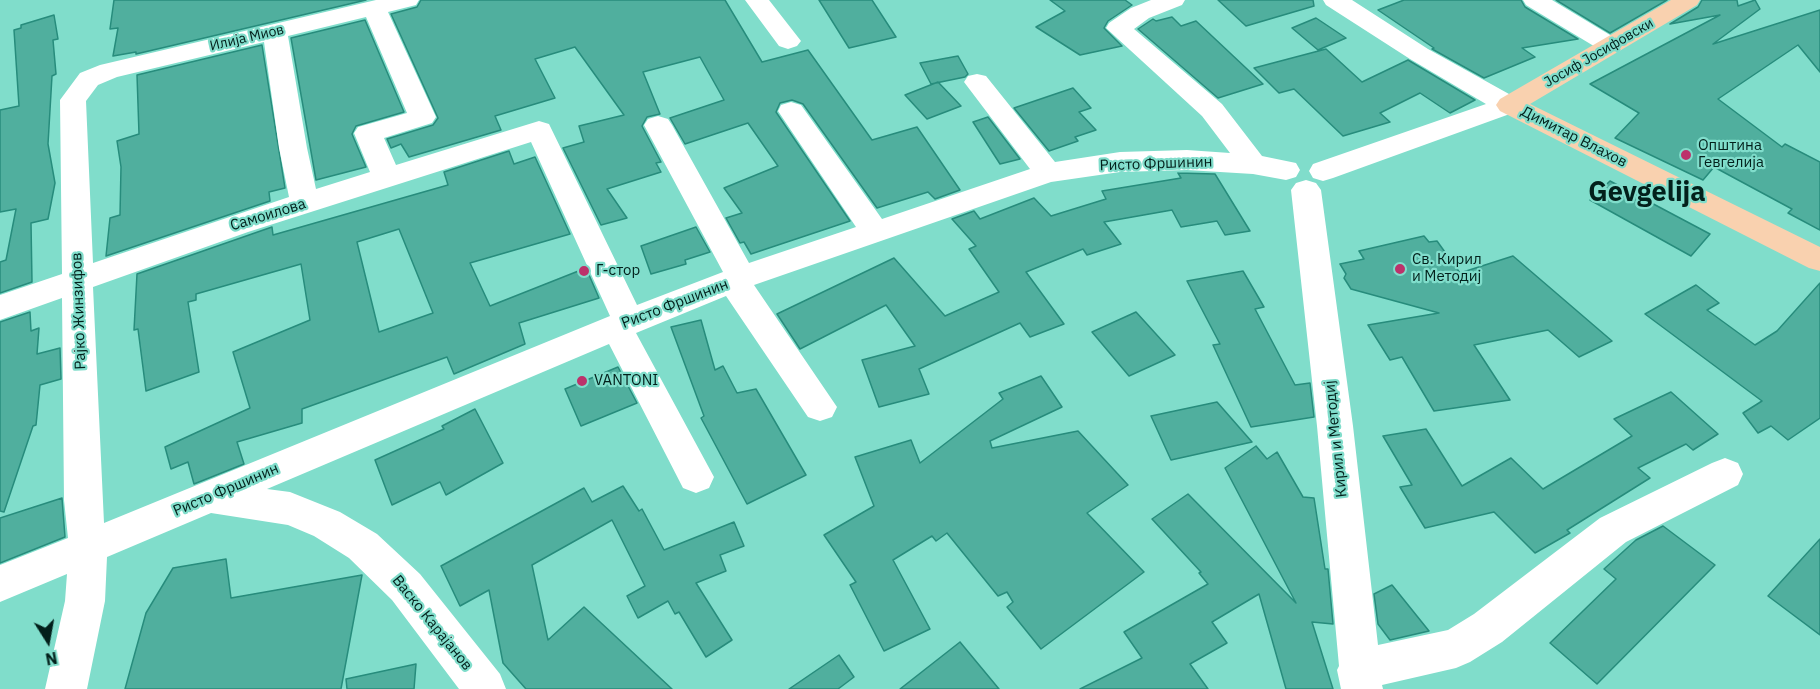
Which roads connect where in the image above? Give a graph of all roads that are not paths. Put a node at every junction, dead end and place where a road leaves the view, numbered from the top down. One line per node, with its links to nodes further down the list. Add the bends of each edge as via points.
1 (407, 0): 7 (street, Илија Миов)
2 (757, 0): 9 (street)
3 (1173, 0): 16 (street, via 1140,13 1119,28 1212,110)
4 (1335, 0): 13 (street, Димитар Влахов)
5 (1535, 0): 10 (street)
6 (1688, 0): 10 (main road, Јосиф Јосифовски)
7 (375, 8): 8 (street, Илија Миов); 19 (street, via 422,117 368,133)
8 (275, 32): 11 (street, Илија Миов); 20 (street)
9 (788, 41)
10 (1611, 46): 13 (main road, Јосиф Јосифовски)
11 (89, 79): 23 (street, Рајко Жинзифов, via 73,100)
12 (977, 82): 17 (street)
13 (1509, 105): 18 (street, Ристо Фршинин); 22 (main road, Димитар Влахов)
14 (791, 111): 21 (street)
15 (658, 125): 24 (street)
16 (1253, 164): 17 (street, Ристо Фршинин, via 1187,160 1120,162); 18 (street, Ристо Фршинин)
17 (1048, 173): 21 (street, Ристо Фршинин)
18 (1305, 177): 33 (street, Кирил и Методиј)
19 (387, 178): 20 (street, Самоилова); 26 (street, Самоилова, via 539,130)
20 (304, 203): 23 (street, Самоилова)
21 (875, 232): 24 (street, Ристо Фршинин)
22 (1820, 260)
23 (78, 279): 25 (street, Самоилова); 31 (street, Рајко Жинзифов, via 83,500)
24 (737, 280): 26 (street, Ристо Фршинин); 27 (street)
25 (0, 308)
26 (622, 324): 29 (street); 30 (street, Ристо Фршинин)
27 (820, 407)
28 (1725, 474): 33 (street, via 1613,530 1488,628 1455,648)
29 (696, 477)
30 (211, 497): 31 (street, Ристо Фршинин); 35 (street, Вaско Карајанов, via 290,509 327,524 363,546 406,587)
31 (88, 548): 32 (street, Ристо Фршинин); 34 (street, Рајко Жинзифов, via 85,601)
32 (0, 584)
33 (1360, 680)
34 (66, 689)
35 (485, 689)

